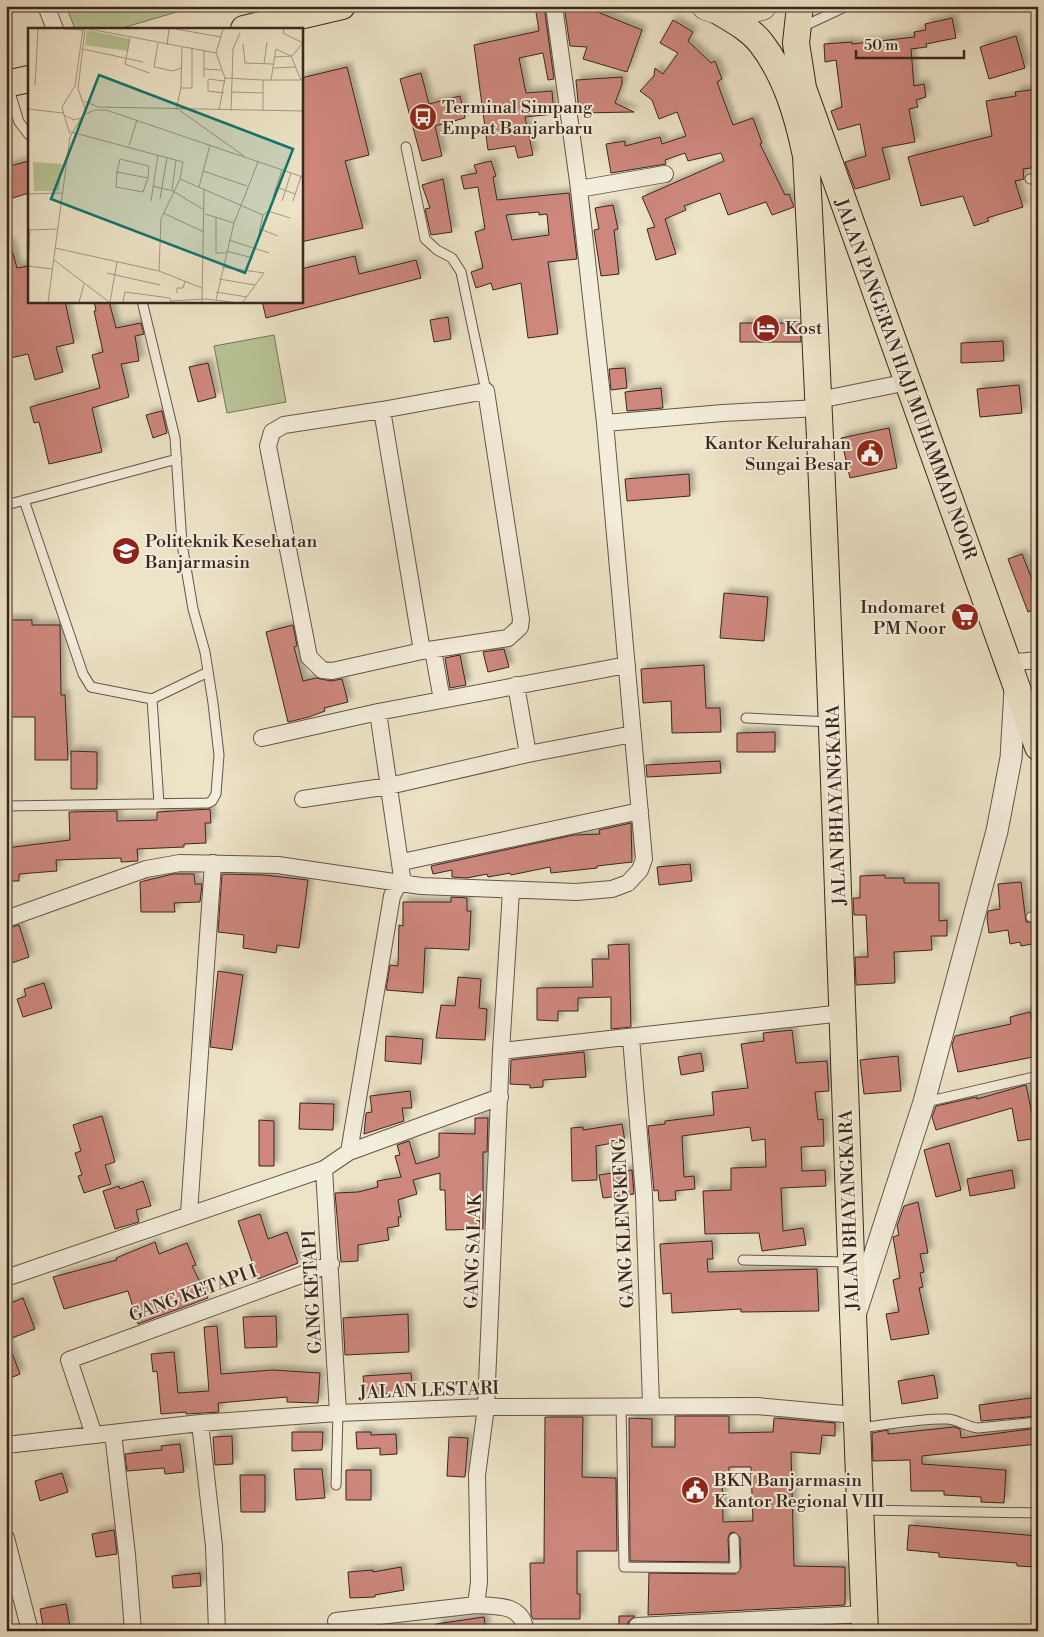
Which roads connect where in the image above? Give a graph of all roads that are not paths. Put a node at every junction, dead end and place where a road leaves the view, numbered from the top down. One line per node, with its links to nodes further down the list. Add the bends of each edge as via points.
1 (46, 6): 8 (street)
2 (342, 6): 9 (main road)
3 (554, 6): 16 (street)
4 (762, 6): 6 (highway, via 744,11)
5 (847, 6): 7 (lane)
6 (712, 9): 15 (main road, JALAN BHAYANGKARA, via 743,27 760,42 777,69 799,124)
7 (798, 18): 14 (main road, JALAN PANGERAN HAJI MUHAMMAD NOOR, via 798,63 803,88)
8 (55, 28)
9 (248, 28)
10 (14, 82): 11 (lane, via 11,100 19,122)
11 (28, 134)
12 (406, 147): 19 (lane, via 425,239 452,258 461,272)
13 (665, 174): 16 (street)
14 (834, 176): 15 (main road); 18 (main road, JALAN PANGERAN HAJI MUHAMMAD NOOR)
15 (808, 183): 20 (main road, JALAN BHAYANGKARA)
16 (579, 189): 22 (street)
17 (142, 302): 23 (lane, via 172,418)
18 (908, 382): 20 (street); 28 (main road, JALAN PANGERAN HAJI MUHAMMAD NOOR)
19 (486, 391): 21 (street); 26 (street, via 520,627 508,638)
20 (819, 404): 22 (street); 37 (main road, JALAN BHAYANGKARA)
21 (382, 410): 26 (street); 26 (street, via 284,425 272,432 268,446 309,657 322,670 332,671)
22 (605, 423): 29 (street)
23 (177, 459): 24 (lane); 30 (lane, via 184,553)
24 (24, 500): 25 (lane); 33 (lane, via 86,681 98,689)
25 (6, 505)
26 (427, 651): 34 (street)
27 (1038, 660): 28 (street)
28 (1006, 663): 32 (main road, JALAN PANGERAN HAJI MUHAMMAD NOOR)
29 (627, 665): 31 (street); 38 (street)
30 (208, 672): 33 (lane); 46 (lane, via 219,755 215,798 208,803)
31 (516, 685): 34 (street); 41 (street)
32 (1015, 689): 40 (main road, JALAN PANGERAN HAJI MUHAMMAD NOOR); 43 (street)
33 (152, 699): 46 (lane)
34 (442, 700): 35 (street)
35 (378, 712): 39 (street); 44 (street)
36 (746, 718): 37 (lane)
37 (833, 722): 54 (main road, JALAN BHAYANGKARA)
38 (633, 734): 41 (street); 48 (street)
39 (262, 738)
40 (1038, 747)
41 (528, 754): 44 (street)
42 (1038, 755): 43 (street, via 1026,753)
43 (1011, 758): 59 (street, via 997,831)
44 (389, 786): 45 (street); 49 (street)
45 (303, 799)
46 (159, 804): 47 (lane)
47 (6, 806)
48 (640, 810): 49 (street); 52 (street, via 644,859 631,881 612,889 576,892)
49 (402, 862): 51 (street, via 402,877)
50 (213, 863): 51 (street, via 278,865); 53 (street, via 164,864); 62 (street)
51 (398, 883): 52 (street); 60 (street, via 392,896)
52 (511, 891): 56 (street, GANG SALAK)
53 (6, 919)
54 (843, 1013): 55 (street); 63 (main road, JALAN BHAYANGKARA)
55 (631, 1038): 56 (street); 71 (street, GANG KLENGKENG, via 644,1195)
56 (500, 1051): 58 (street, GANG SALAK)
57 (1038, 1076): 59 (lane)
58 (500, 1097): 60 (street); 72 (street, GANG SALAK)
59 (924, 1102): 64 (street)
60 (349, 1152): 61 (street)
61 (324, 1169): 62 (street); 67 (street, GANG KETAPI)
62 (189, 1213): 68 (street)
63 (849, 1217): 64 (street, via 858,1238 867,1240); 66 (main road, JALAN BHAYANGKARA)
64 (882, 1230): 69 (street)
65 (743, 1260): 66 (lane)
66 (851, 1262): 69 (main road, JALAN BHAYANGKARA)
67 (330, 1264): 73 (street, GANG KETAPI); 78 (street, GANG KETAPI I, via 69,1360)
68 (6, 1278)
69 (853, 1322): 74 (main road, JALAN BHAYANGKARA)
70 (621, 1405): 71 (street, JALAN LESTARI); 72 (street, JALAN LESTARI); 84 (lane, via 624,1567 735,1568)
71 (651, 1405): 74 (street, JALAN LESTARI, via 758,1406)
72 (486, 1407): 73 (street, JALAN LESTARI); 85 (street, GANG SALAK, via 477,1475 479,1582)
73 (338, 1413): 76 (street, JALAN LESTARI); 80 (lane)
74 (855, 1421): 75 (lane, via 942,1420 978,1428); 81 (main road, JALAN BHAYANGKARA)
75 (1038, 1422)
76 (200, 1423): 77 (street, JALAN LESTARI); 93 (street, via 214,1546)
77 (112, 1433): 78 (street, JALAN LESTARI); 92 (street)
78 (94, 1435): 79 (street, JALAN LESTARI)
79 (6, 1445)
80 (336, 1485)
81 (858, 1510): 82 (lane); 87 (main road, JALAN BHAYANGKARA)
82 (1038, 1513)
83 (6, 1538): 91 (street)
84 (734, 1538)
85 (476, 1605): 88 (street); 94 (street, via 515,1610)
86 (336, 1621): 88 (street)
87 (864, 1622): 90 (street)
88 (366, 1625)
89 (637, 1626): 90 (street)
90 (719, 1626)
91 (30, 1631)
92 (133, 1631)
93 (217, 1631)
94 (525, 1631)

